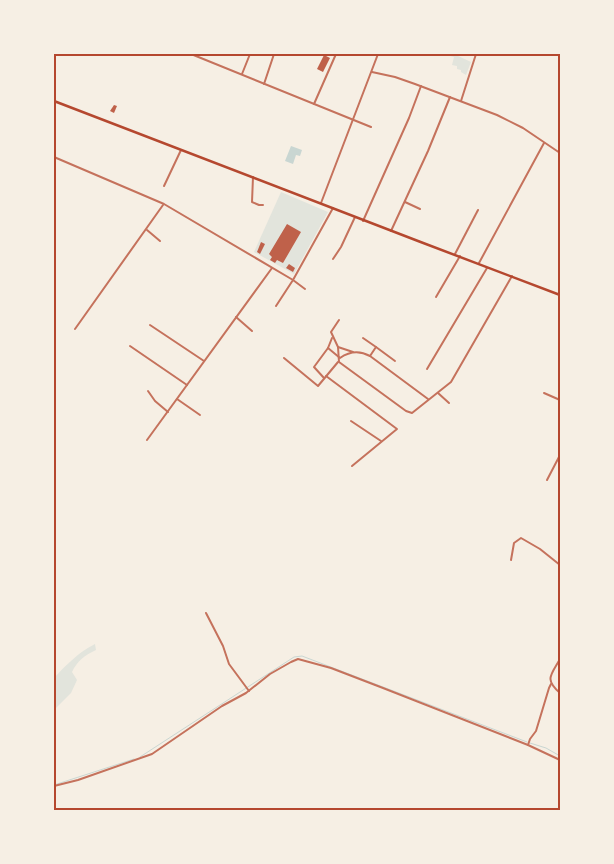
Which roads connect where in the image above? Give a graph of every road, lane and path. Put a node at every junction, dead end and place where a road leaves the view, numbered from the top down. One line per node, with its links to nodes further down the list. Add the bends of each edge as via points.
1 (191, 54): 8 (street)
2 (250, 54): 8 (street)
3 (274, 54): 9 (street)
4 (336, 54): 14 (street)
5 (378, 54): 7 (street)
6 (476, 54): 13 (street)
7 (372, 72): 10 (street); 15 (street)
8 (242, 74): 9 (street)
9 (264, 84): 14 (street)
10 (421, 86): 11 (street); 31 (street)
11 (450, 97): 13 (street); 23 (street)
12 (54, 101): 18 (main road)
13 (461, 101): 17 (street, via 513,122)
14 (314, 104): 15 (street)
15 (354, 120): 16 (street); 24 (street)
16 (371, 127)
17 (544, 143): 19 (street); 38 (street)
18 (181, 150): 21 (main road); 22 (street)
19 (560, 153)
20 (54, 157): 25 (street)
21 (253, 177): 24 (main road); 26 (street, via 252,202)
22 (164, 186)
23 (405, 202): 28 (street); 33 (street)
24 (321, 203): 27 (main road)
25 (164, 204): 32 (street); 39 (street)
26 (263, 205)
27 (333, 208): 30 (main road); 42 (street)
28 (420, 209)
29 (478, 210): 35 (street)
30 (355, 217): 31 (main road); 37 (street)
31 (363, 221): 33 (main road)
32 (147, 230): 34 (street); 50 (street)
33 (391, 231): 35 (main road)
34 (160, 241)
35 (455, 254): 36 (main road)
36 (460, 256): 38 (main road); 45 (street)
37 (333, 259)
38 (479, 263): 40 (main road)
39 (272, 267): 42 (street); 47 (street)
40 (488, 267): 41 (main road); 65 (street)
41 (512, 276): 44 (main road); 69 (street, via 452,382)
42 (293, 280): 43 (street); 46 (street)
43 (304, 289)
44 (560, 294)
45 (436, 297)
46 (276, 306)
47 (236, 317): 51 (street); 63 (street)
48 (340, 320): 52 (street, via 331,331)
49 (150, 325): 63 (street)
50 (75, 329)
51 (252, 331)
52 (332, 338): 56 (street); 57 (street)
53 (363, 338): 55 (street)
54 (130, 346): 67 (street)
55 (376, 347): 59 (street); 62 (street)
56 (328, 348): 61 (street); 66 (street, via 314,367)
57 (338, 348): 58 (street); 61 (street)
58 (354, 352): 59 (street); 61 (street)
59 (370, 356): 72 (street)
60 (284, 358): 66 (street, via 318,386)
61 (340, 358): 64 (street)
62 (395, 361)
63 (204, 362): 67 (street)
64 (339, 362): 66 (street); 72 (street, via 408,413 414,412)
65 (427, 370)
66 (325, 377): 79 (street, via 397,429)
67 (187, 385): 71 (street)
68 (148, 391): 75 (street)
69 (438, 393): 72 (street); 74 (street)
70 (544, 393): 73 (street)
71 (177, 399): 75 (street); 76 (street)
72 (428, 399)
73 (560, 400)
74 (449, 403)
75 (168, 412): 78 (street)
76 (200, 415)
77 (351, 421): 79 (street)
78 (147, 440)
79 (381, 441): 81 (street)
80 (560, 455): 82 (street)
81 (352, 466)
82 (547, 480)
83 (511, 560): 84 (street, via 514,543 521,538)
84 (560, 565)
85 (206, 613): 88 (street, via 223,646 228,664)
86 (560, 659): 87 (street, via 550,679)
87 (551, 684): 89 (street); 90 (street, via 536,731)
88 (248, 690): 90 (street, via 291,662 302,659); 92 (street, via 144,758)
89 (560, 693)
90 (528, 745): 91 (street)
91 (560, 760)
92 (54, 786)

